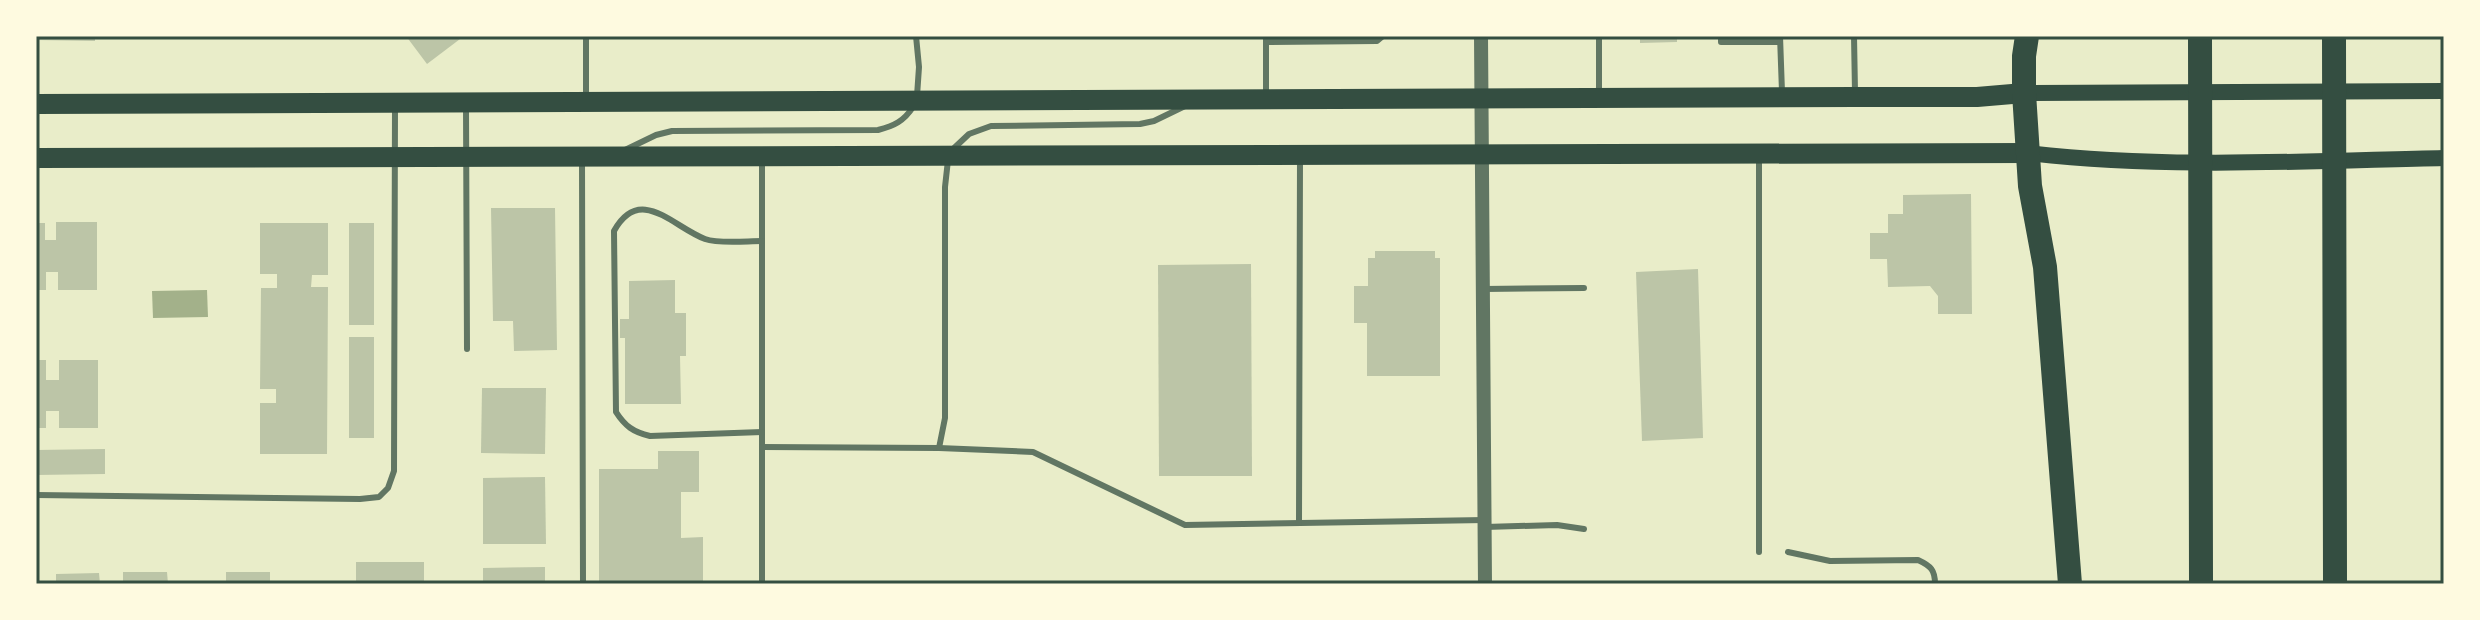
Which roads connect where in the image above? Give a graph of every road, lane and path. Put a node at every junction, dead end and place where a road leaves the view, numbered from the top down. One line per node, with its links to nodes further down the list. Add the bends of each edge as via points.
1 (586, 36): 24 (lane)
2 (916, 36): 21 (lane)
3 (1383, 36): 11 (lane, via 1377,41)
4 (1481, 36): 18 (street)
5 (1599, 36): 15 (lane)
6 (1721, 36): 12 (lane, via 1721,42)
7 (1854, 36): 17 (lane)
8 (2027, 36): 14 (highway)
9 (2200, 36): 56 (highway)
10 (2334, 36): 57 (highway)
11 (1266, 39): 19 (lane)
12 (1780, 39): 16 (lane)
13 (2444, 91): 14 (main road)
14 (2024, 93): 17 (main road); 27 (highway)
15 (1599, 97): 16 (main road); 18 (main road)
16 (1782, 97): 17 (main road)
17 (1855, 97)
18 (1481, 98): 19 (main road); 28 (street)
19 (1266, 99): 20 (main road)
20 (1199, 100): 21 (main road); 32 (lane, via 1140,124 991,126 969,134)
21 (916, 101): 24 (main road); 30 (lane, via 904,119 878,130 672,131)
22 (395, 102): 23 (main road); 25 (main road); 35 (lane)
23 (466, 102): 24 (main road); 34 (lane)
24 (586, 102)
25 (36, 104)
26 (1759, 152): 27 (main road); 28 (main road); 49 (lane)
27 (2028, 153): 37 (main road, via 2159,160); 55 (highway, via 2045,267)
28 (1481, 154): 33 (main road); 40 (street)
29 (581, 155): 30 (main road); 34 (main road); 51 (lane)
30 (615, 155): 31 (main road)
31 (762, 155): 32 (main road); 38 (lane)
32 (948, 155): 33 (main road); 44 (lane, via 945,418)
33 (1300, 155): 46 (lane)
34 (466, 156): 35 (main road); 41 (lane)
35 (395, 157): 36 (main road); 45 (lane, via 394,471 379,497)
36 (36, 158)
37 (2444, 158)
38 (762, 241): 42 (lane); 42 (lane, via 707,240 661,213 643,209 629,213 614,231 616,412 624,425 650,436)
39 (1584, 288): 40 (lane)
40 (1481, 289): 47 (street)
41 (467, 349)
42 (762, 432): 43 (lane)
43 (762, 447): 44 (lane); 52 (lane)
44 (939, 448): 46 (lane, via 1033,452 1185,525)
45 (36, 495)
46 (1299, 523): 47 (lane)
47 (1485, 523): 48 (lane); 53 (street)
48 (1584, 529)
49 (1759, 552)
50 (1788, 552): 54 (lane, via 1830,561 1918,560 1935,572)
51 (583, 584)
52 (762, 584)
53 (1485, 584)
54 (1935, 584)
55 (2070, 584)
56 (2201, 584)
57 (2335, 584)

